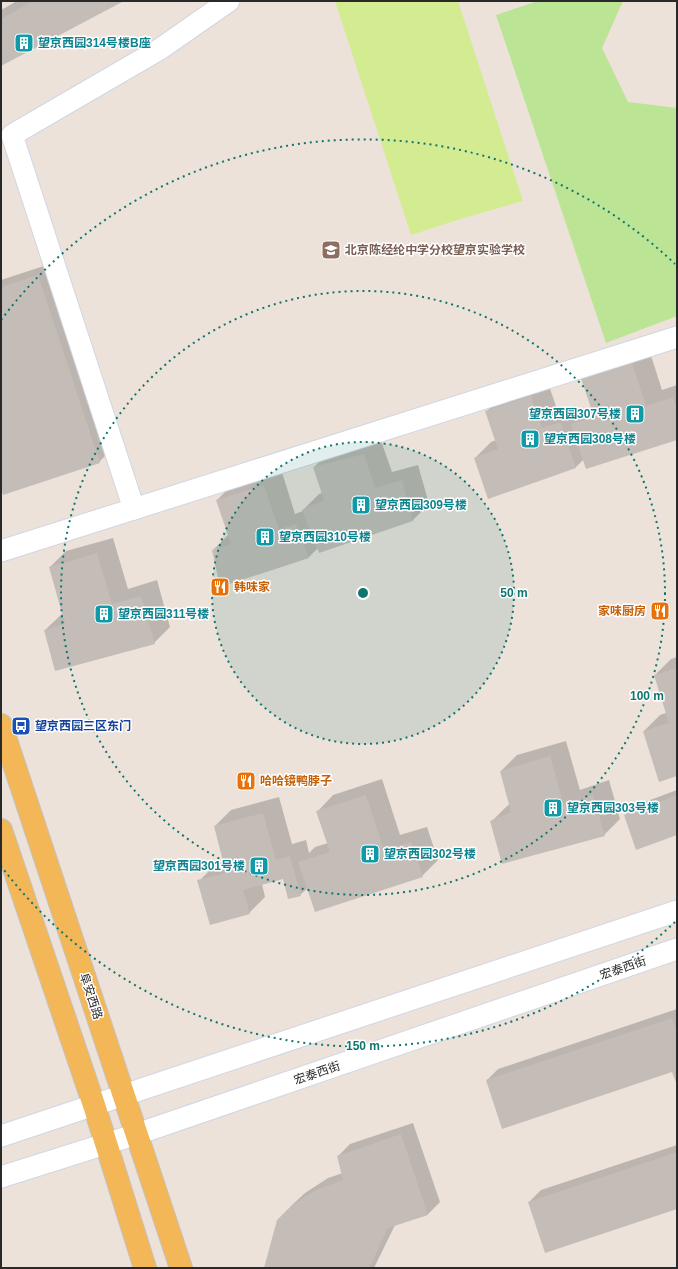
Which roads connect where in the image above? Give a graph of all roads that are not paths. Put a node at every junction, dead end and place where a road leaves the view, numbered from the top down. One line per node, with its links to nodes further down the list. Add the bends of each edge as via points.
1 (229, 1): 3 (street, via 160,49 12,135)
2 (677, 337): 3 (street)
3 (134, 509): 4 (street)
4 (1, 551)
5 (1, 725): 9 (main road, 阜安西路)
6 (1, 830): 10 (main road)
7 (677, 911): 9 (street)
8 (677, 949): 11 (street, 宏泰西街)
9 (124, 1095): 10 (street); 11 (main road, 阜安西路)
10 (94, 1105): 12 (street); 13 (main road)
11 (137, 1134): 13 (street, 宏泰西街); 16 (main road, 阜安西路)
12 (1, 1136)
13 (106, 1144): 14 (street, 宏泰西街); 15 (main road)
14 (1, 1177)
15 (145, 1268)
16 (181, 1268)

